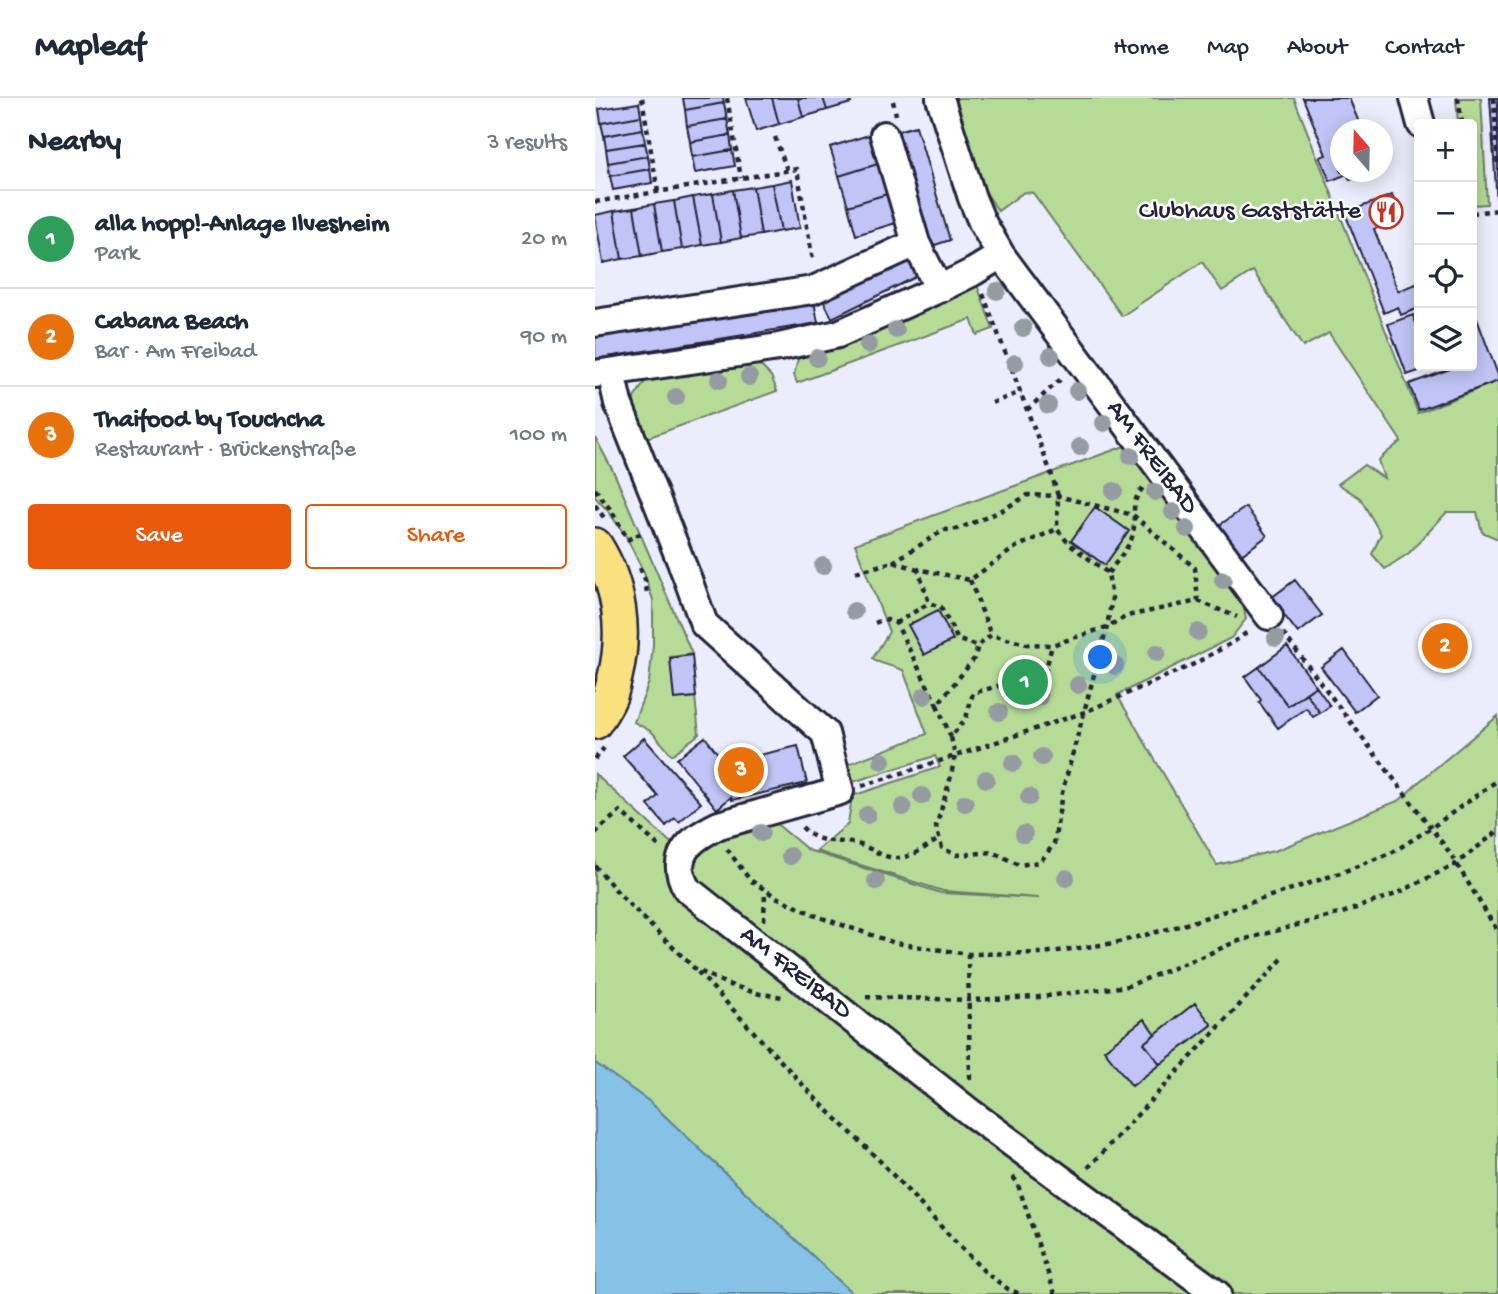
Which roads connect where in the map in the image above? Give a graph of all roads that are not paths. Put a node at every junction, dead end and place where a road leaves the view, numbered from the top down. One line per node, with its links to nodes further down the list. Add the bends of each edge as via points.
1 (940, 98): 6 (street, AM FREIBAD, via 972,198)
2 (1414, 98): 3 (street)
3 (1419, 119)
4 (884, 135): 5 (street)
5 (916, 243): 7 (street); 8 (street, via 813,290)
6 (1001, 255): 7 (street); 11 (street, AM FREIBAD)
7 (939, 289): 9 (street, via 819,340)
8 (595, 323)
9 (603, 373): 13 (street, AM FREIBAD, via 704,624 825,733 840,790 703,832 685,849 679,864 687,889 971,1113)
10 (595, 545): 12 (main road, via 618,597 620,623 619,659 610,696)
11 (1269, 616)
12 (595, 722)
13 (1217, 1294)

